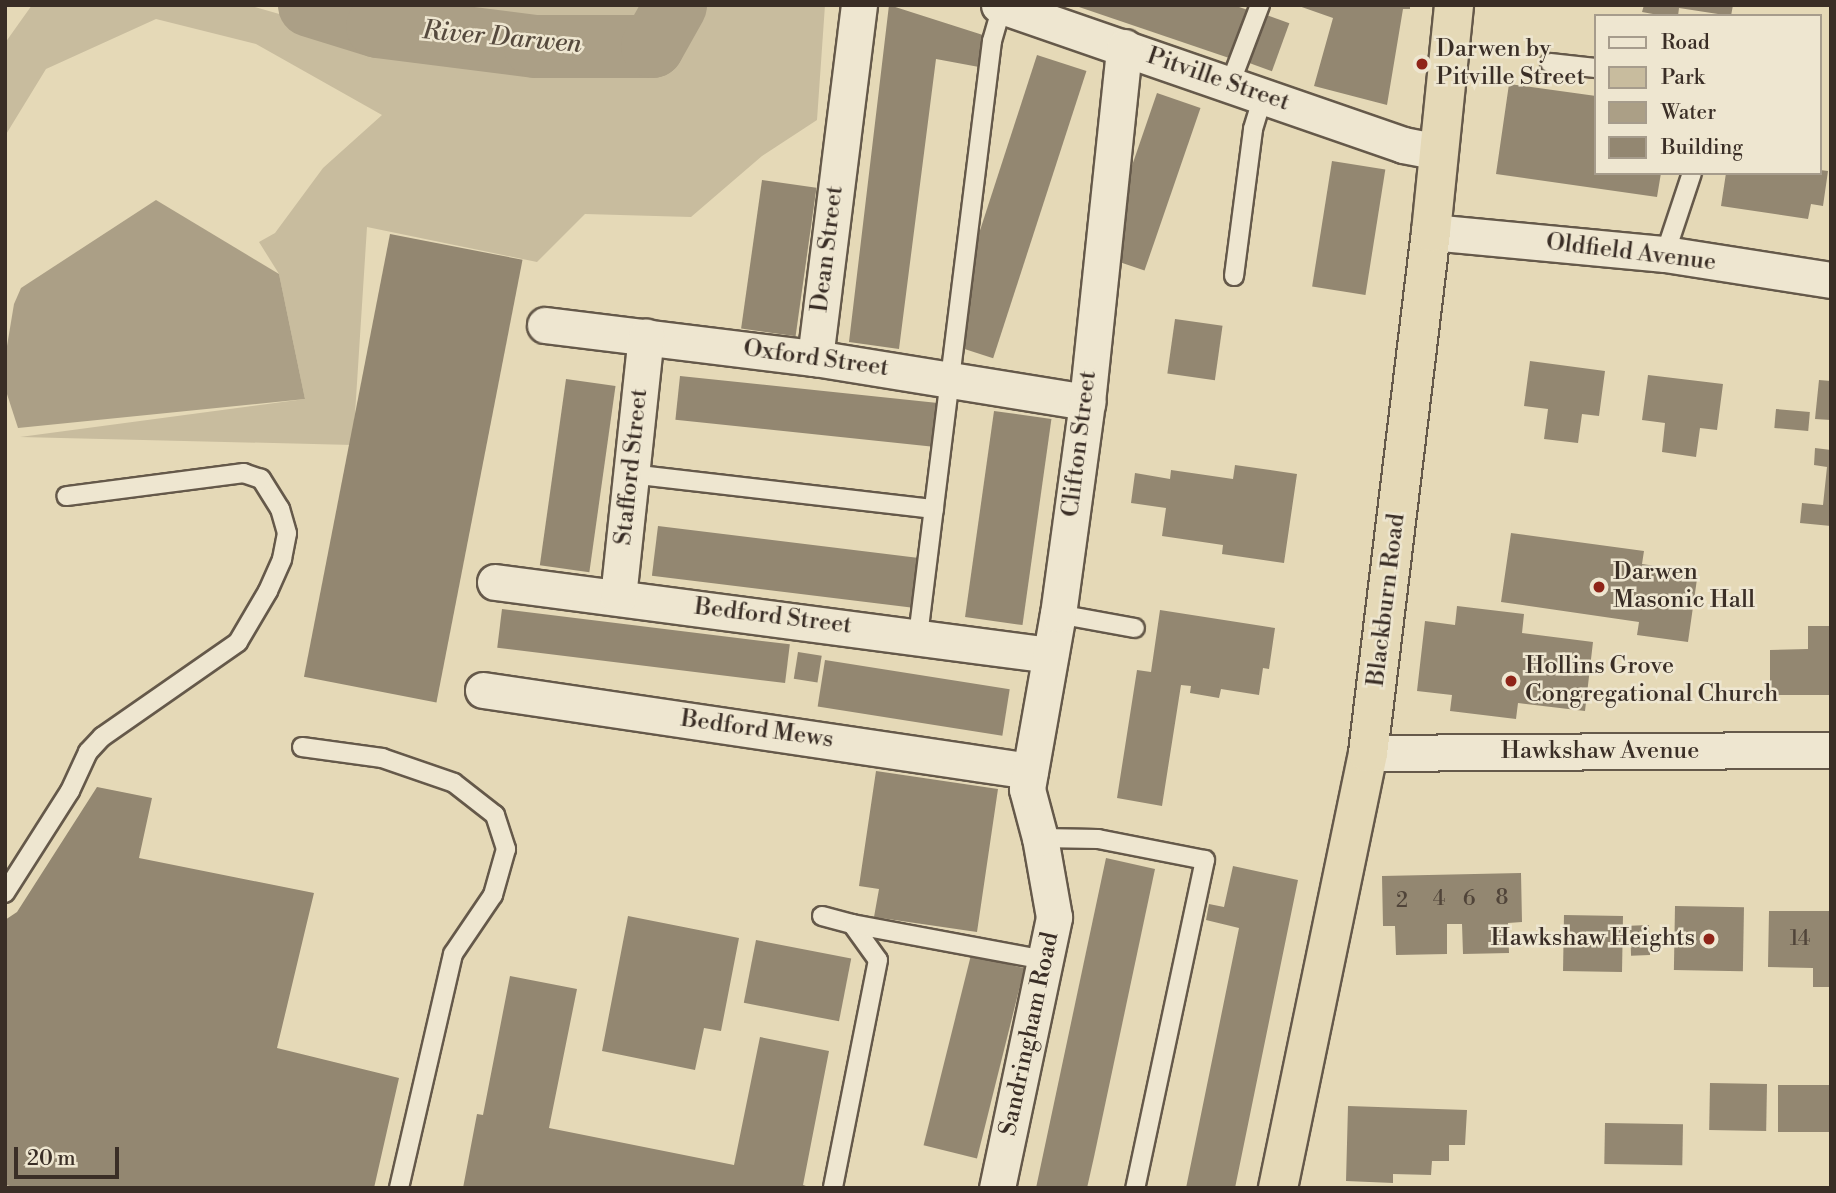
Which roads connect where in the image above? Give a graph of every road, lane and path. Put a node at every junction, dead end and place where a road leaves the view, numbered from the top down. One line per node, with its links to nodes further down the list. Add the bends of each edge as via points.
1 (859, 5): 18 (street, Dean Street)
2 (1260, 5): 8 (lane)
3 (1454, 5): 10 (highway, Blackburn Road)
4 (1001, 6): 5 (street, Pitville Street); 19 (lane, via 992,41)
5 (1124, 47): 8 (street, Pitville Street); 20 (street, Clifton Street)
6 (1550, 63): 7 (lane)
7 (1594, 68)
8 (1230, 84): 9 (street, Pitville Street)
9 (1263, 96): 10 (street, Pitville Street, via 1403,145); 14 (lane, via 1253,129)
10 (1438, 152): 12 (highway, Blackburn Road)
11 (1691, 175): 13 (lane)
12 (1431, 232): 13 (street, Oldfield Avenue); 33 (highway, Blackburn Road)
13 (1665, 254): 15 (street, Oldfield Avenue)
14 (1234, 276)
15 (1831, 280)
16 (545, 325): 17 (street, Oxford Street)
17 (646, 337): 18 (street, Oxford Street); 21 (street, Stafford Street)
18 (815, 358): 19 (street, Oxford Street)
19 (950, 379): 20 (street, Oxford Street); 23 (lane)
20 (1087, 402): 26 (street, Clifton Street)
21 (631, 474): 23 (lane); 25 (street, Stafford Street)
22 (66, 496): 36 (lane, via 244,473 261,479 281,509 287,533 268,591 238,642 102,737 88,752 70,791)
23 (934, 509): 28 (lane)
24 (495, 582): 25 (street, Bedford Street)
25 (618, 597): 28 (street, Bedford Street)
26 (1058, 614): 27 (lane); 29 (street, Clifton Street)
27 (1135, 628)
28 (918, 636): 29 (street, Bedford Street)
29 (1050, 655): 34 (street, Clifton Street)
30 (483, 690): 34 (street, Bedford Mews)
31 (302, 747): 40 (lane, via 382,758 454,783 495,815 506,849 493,895 453,954)
32 (1831, 750): 33 (street, Hawkshaw Avenue)
33 (1368, 753): 44 (highway, Blackburn Road)
34 (1030, 771): 35 (street, Clifton Street, via 1027,789)
35 (1040, 838): 39 (street, Sandringham Road, via 1054,918); 43 (lane, via 1098,839 1205,860)
36 (5, 893)
37 (822, 916): 38 (lane)
38 (852, 924): 39 (lane); 41 (lane, via 878,960)
39 (1045, 960): 42 (street, Sandringham Road)
40 (399, 1188)
41 (833, 1188)
42 (998, 1188)
43 (1135, 1188)
44 (1278, 1188)

